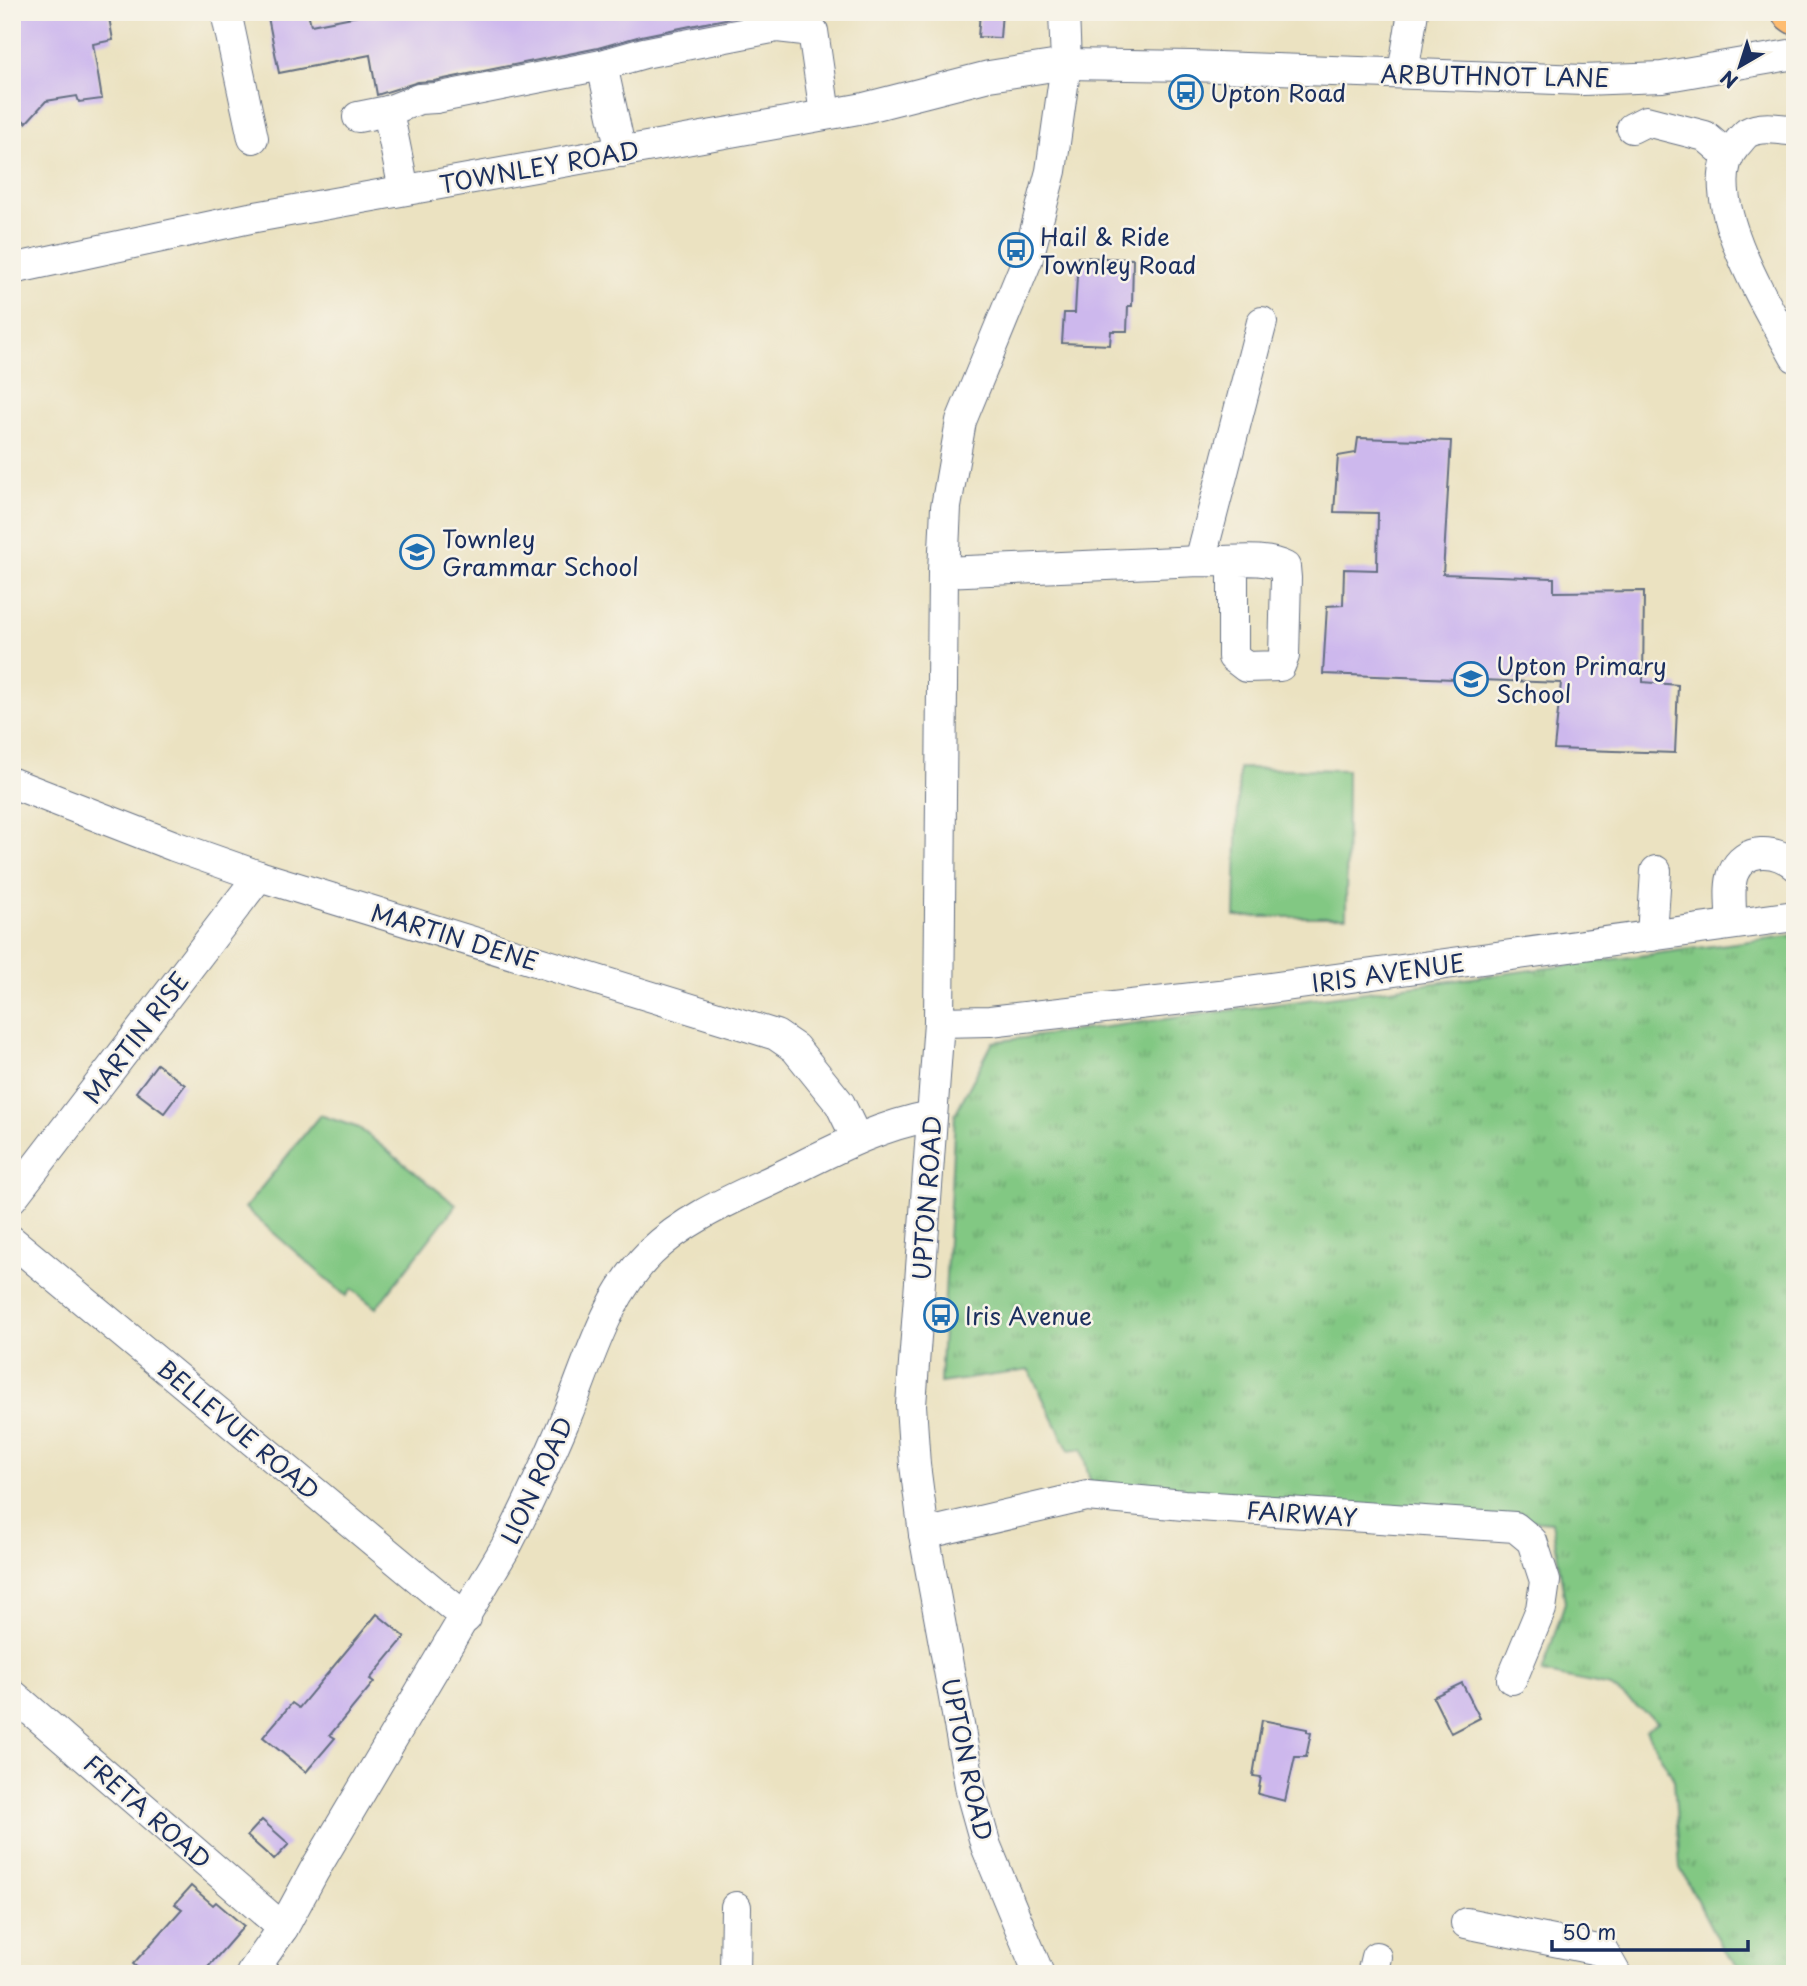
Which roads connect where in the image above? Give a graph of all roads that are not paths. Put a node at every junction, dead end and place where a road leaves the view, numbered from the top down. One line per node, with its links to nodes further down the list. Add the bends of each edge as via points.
1 (226, 12): 14 (street)
2 (1064, 12): 6 (street, UPTON ROAD)
3 (1413, 12): 8 (street)
4 (817, 22): 7 (street, via 644,53); 10 (street)
5 (1795, 54): 8 (street, ARBUTHNOT LANE, via 1662,77 1583,80)
6 (1066, 64): 8 (street, ARBUTHNOT LANE); 10 (street, TOWNLEY ROAD, via 989,76); 21 (street, UPTON ROAD, via 1051,171 1028,258 961,421 946,506)
7 (602, 65): 9 (street, via 419,99); 15 (street)
8 (1403, 73)
9 (388, 111): 11 (street); 17 (street)
10 (825, 114): 15 (street, TOWNLEY ROAD)
11 (358, 117)
12 (1632, 128): 16 (street, via 1646,121 1705,136)
13 (1795, 131): 16 (street, via 1768,128 1747,133)
14 (253, 138)
15 (621, 152): 17 (street, TOWNLEY ROAD)
16 (1727, 155): 20 (street, via 1722,193 1741,256)
17 (404, 190): 18 (street, TOWNLEY ROAD)
18 (12, 269)
19 (1262, 321): 21 (street, via 1217,561)
20 (1795, 357)
21 (943, 572): 29 (street, UPTON ROAD)
22 (12, 783): 25 (street, MARTIN DENE)
23 (1795, 865): 27 (street, via 1779,855 1761,852 1741,860 1731,886)
24 (1656, 871): 28 (street)
25 (259, 876): 31 (street, MARTIN DENE, via 776,1035 795,1048 840,1104); 32 (street, MARTIN RISE)
26 (1795, 916): 27 (street, IRIS AVENUE)
27 (1731, 925): 28 (street, IRIS AVENUE)
28 (1652, 936): 29 (street, IRIS AVENUE, via 1219,995 990,1021)
29 (939, 1022): 30 (street, UPTON ROAD)
30 (931, 1116): 31 (street, LION ROAD, via 896,1123); 34 (street, UPTON ROAD, via 911,1405)
31 (857, 1139): 35 (street, LION ROAD, via 705,1213 651,1252 629,1278 595,1342 535,1490)
32 (12, 1198)
33 (12, 1241): 35 (street, BELLEVUE ROAD)
34 (924, 1534): 36 (street, FAIRWAY, via 1087,1496 1516,1527 1532,1541 1545,1581 1541,1609); 43 (street, UPTON ROAD, via 972,1796 986,1846)
35 (466, 1618): 40 (street, LION ROAD)
36 (1512, 1679)
37 (12, 1695): 40 (street, FRETA ROAD)
38 (736, 1907): 42 (street)
39 (1466, 1923): 44 (street, via 1603,1951)
40 (283, 1928): 41 (street, LION ROAD)
41 (255, 1973)
42 (735, 1974)
43 (1039, 1974)
44 (1616, 1974)

